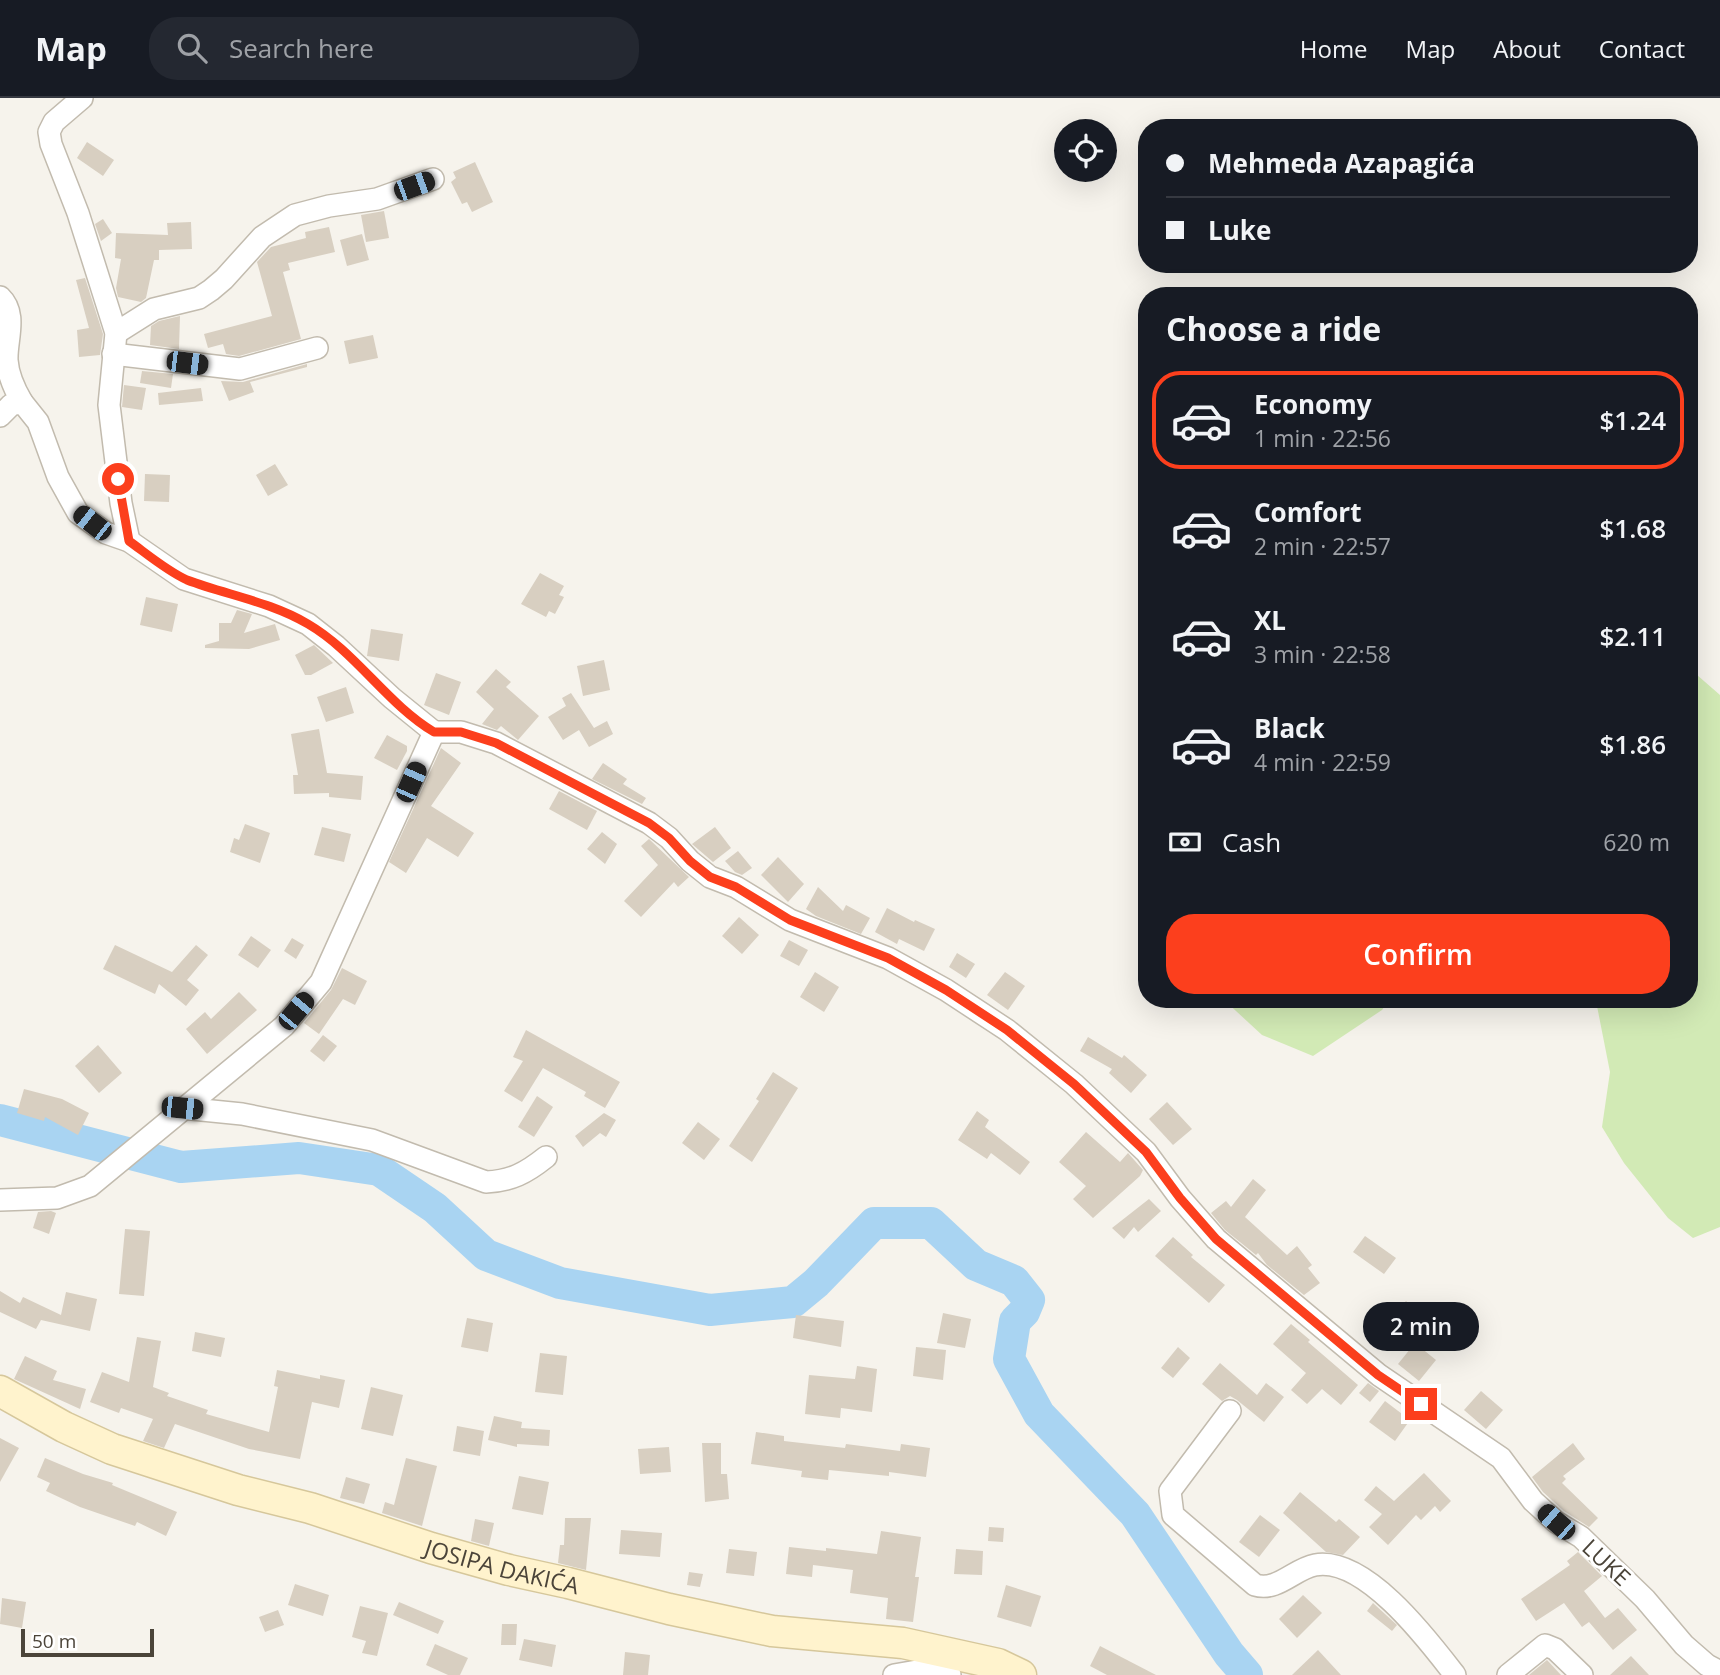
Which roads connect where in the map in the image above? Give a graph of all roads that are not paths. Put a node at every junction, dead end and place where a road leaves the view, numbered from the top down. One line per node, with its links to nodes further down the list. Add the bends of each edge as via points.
1 (82, 98): 4 (street, via 54,122 51,144 78,213)
2 (433, 179): 4 (street, via 377,199 295,215 262,237 211,290 199,298 153,309)
3 (0, 297): 6 (street, via 10,319 7,361)
4 (115, 343): 5 (street, via 240,369); 8 (street, via 109,405)
5 (317, 348)
6 (22, 402): 7 (street); 8 (street, via 38,422 58,477 78,513 106,533)
7 (0, 416)
8 (129, 541): 9 (street, via 184,579 269,606 308,624)
9 (434, 732): 10 (street, via 321,982 284,1026); 15 (street, LUKE, via 461,732 496,743 649,823 710,877 736,887 790,920 888,958 1007,1030 1074,1084 1146,1152 1216,1239 1378,1375 1501,1458 1533,1501 1581,1537 1645,1599 1684,1645)
10 (182, 1108): 11 (street, via 242,1114 372,1140 485,1182 503,1182 525,1174); 12 (street, via 90,1185 57,1198)
11 (546, 1157)
12 (0, 1200)
13 (0, 1391): 18 (main road, JOSIPA DAKIĆA, via 112,1449 509,1570 772,1631 903,1643 998,1664)
14 (1230, 1411): 19 (street, via 1170,1491 1173,1515 1255,1585 1270,1586 1314,1565 1331,1566 1365,1579 1400,1609)
15 (1720, 1672)
16 (894, 1675): 17 (street, via 917,1671)
17 (950, 1675)
18 (1021, 1675)
19 (1455, 1675)
20 (1507, 1675): 21 (street, via 1545,1646 1555,1648)
21 (1582, 1675)

